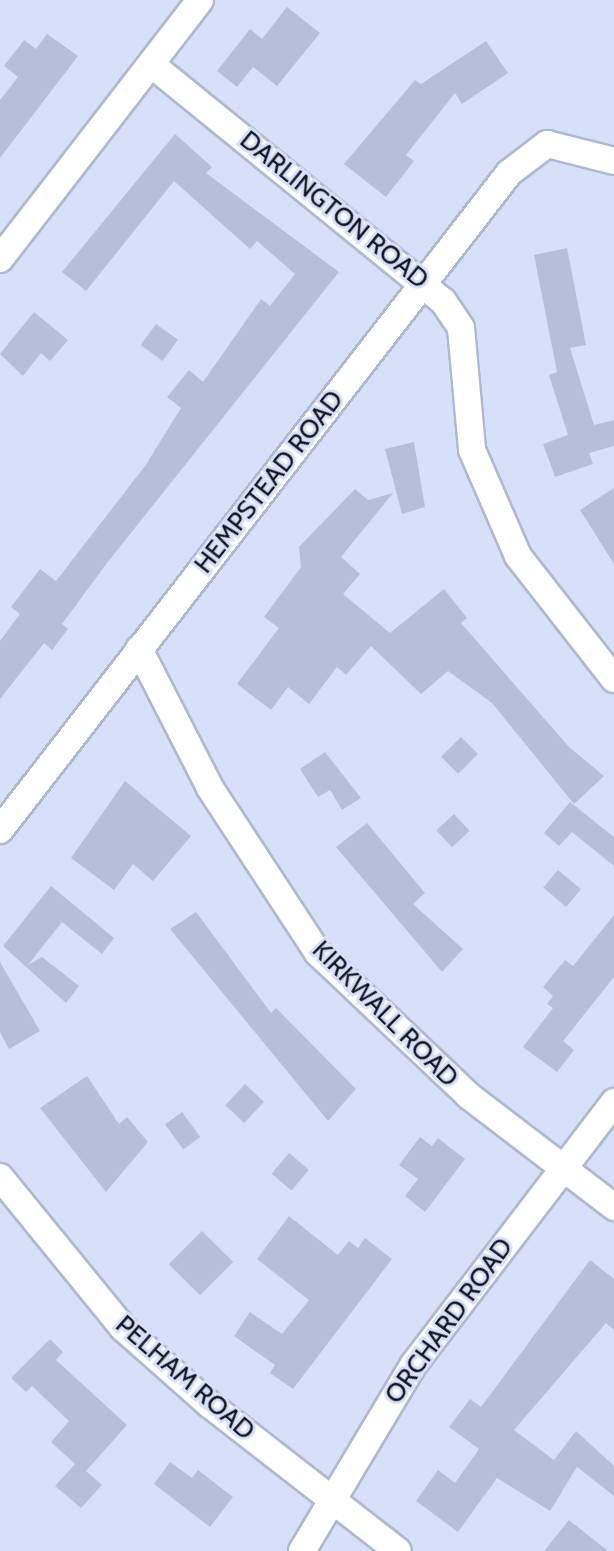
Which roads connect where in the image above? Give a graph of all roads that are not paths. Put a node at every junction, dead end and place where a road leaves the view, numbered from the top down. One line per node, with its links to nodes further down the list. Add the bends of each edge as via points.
1 (200, 0): 2 (street)
2 (151, 64): 4 (street); 5 (street, DARLINGTON ROAD)
3 (614, 161): 5 (street, HEMPSTEAD ROAD, via 547,144 509,173)
4 (0, 259)
5 (426, 281): 6 (street, HEMPSTEAD ROAD); 7 (street, DARLINGTON ROAD, via 461,328 472,450 518,556)
6 (139, 649): 8 (street, HEMPSTEAD ROAD); 10 (street, KIRKWALL ROAD, via 210,788 318,953 412,1047)
7 (614, 679)
8 (0, 830)
9 (614, 1102): 10 (street, ORCHARD ROAD)
10 (563, 1167): 12 (street, KIRKWALL ROAD); 13 (street, ORCHARD ROAD, via 414,1364)
11 (0, 1177): 13 (street, PELHAM ROAD, via 123,1328)
12 (614, 1207)
13 (328, 1497): 14 (street, ORCHARD ROAD); 15 (street, PELHAM ROAD)
14 (302, 1551)
15 (398, 1551)

